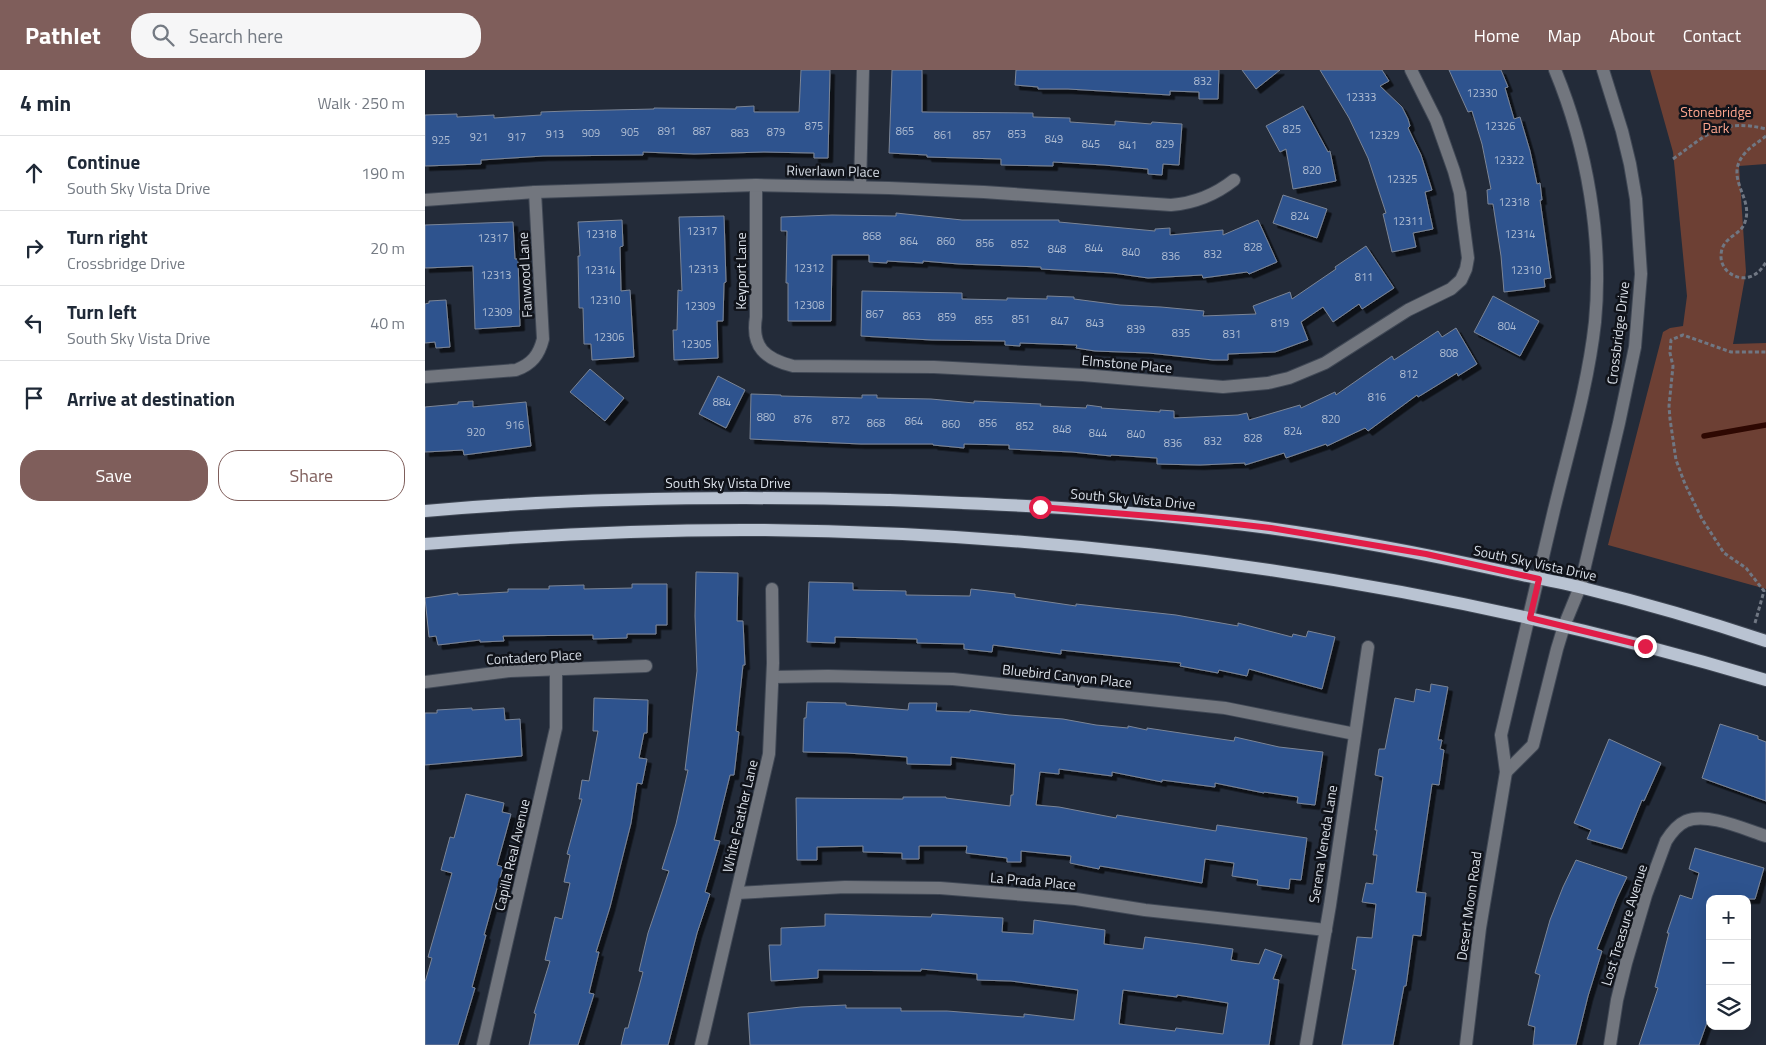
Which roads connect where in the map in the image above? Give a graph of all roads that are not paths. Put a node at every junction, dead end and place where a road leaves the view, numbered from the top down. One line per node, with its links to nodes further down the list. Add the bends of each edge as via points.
1 (863, 70): 7 (street)
2 (1411, 70): 10 (street, Elmstone Place, via 1436,120 1460,193 1468,258 1466,269 1461,280 1451,289 1408,310 1325,362 1289,378 1246,387 1209,387 1083,375 934,367 793,366)
3 (1555, 70): 14 (street, Crossbridge Drive, via 1578,132 1585,163 1597,286 1595,321 1584,385)
4 (1603, 70): 15 (street, Crossbridge Drive, via 1630,164 1641,274 1628,386)
5 (1234, 180): 7 (street, Riverlawn Place, via 1210,196 1171,205)
6 (756, 184): 7 (street, Riverlawn Place); 8 (street, Riverlawn Place); 10 (street, Keyport Lane, via 754,330 759,347)
7 (860, 187)
8 (535, 192): 9 (street, Riverlawn Place); 11 (street, Fanwood Lane, via 543,339 537,355 525,367 516,370)
9 (425, 200)
10 (765, 354)
11 (425, 377)
12 (425, 511): 14 (main road, South Sky Vista Drive, via 583,500 674,498 843,499 1040,507 1271,528 1426,554)
13 (425, 544): 17 (main road, via 563,534 756,530 995,540 1300,574)
14 (1539, 579): 15 (main road, South Sky Vista Drive); 17 (street, Crossbridge Drive)
15 (1579, 587): 18 (street, Crossbridge Drive); 19 (main road, South Sky Vista Drive)
16 (772, 589): 23 (street, White Feather Lane)
17 (1530, 618): 18 (main road); 27 (street, Desert Moon Road, via 1501,735)
18 (1564, 626): 24 (main road); 27 (street, via 1533,745)
19 (1766, 641)
20 (1368, 647): 26 (street, Serena Veneda Lane)
21 (645, 666): 22 (street, Contadero Place)
22 (556, 670): 25 (street, Contadero Place); 31 (street, Capilla Real Avenue, via 556,728)
23 (773, 677): 26 (street, Bluebird Canyon Place, via 963,680 1225,708); 29 (street, White Feather Lane, via 769,754)
24 (1766, 680)
25 (425, 682)
26 (1355, 734): 30 (street, Serena Veneda Lane)
27 (1506, 772): 34 (street, Desert Moon Road, via 1480,928)
28 (1766, 836): 35 (street, Lost Treasure Avenue, via 1697,818 1684,822 1666,840 1626,963)
29 (737, 893): 30 (street, La Prada Place, via 845,887 940,888 1076,899); 32 (street, White Feather Lane)
30 (1325, 930): 33 (street, Serena Veneda Lane)
31 (483, 1045)
32 (701, 1045)
33 (1306, 1045)
34 (1467, 1045)
35 (1610, 1045)

